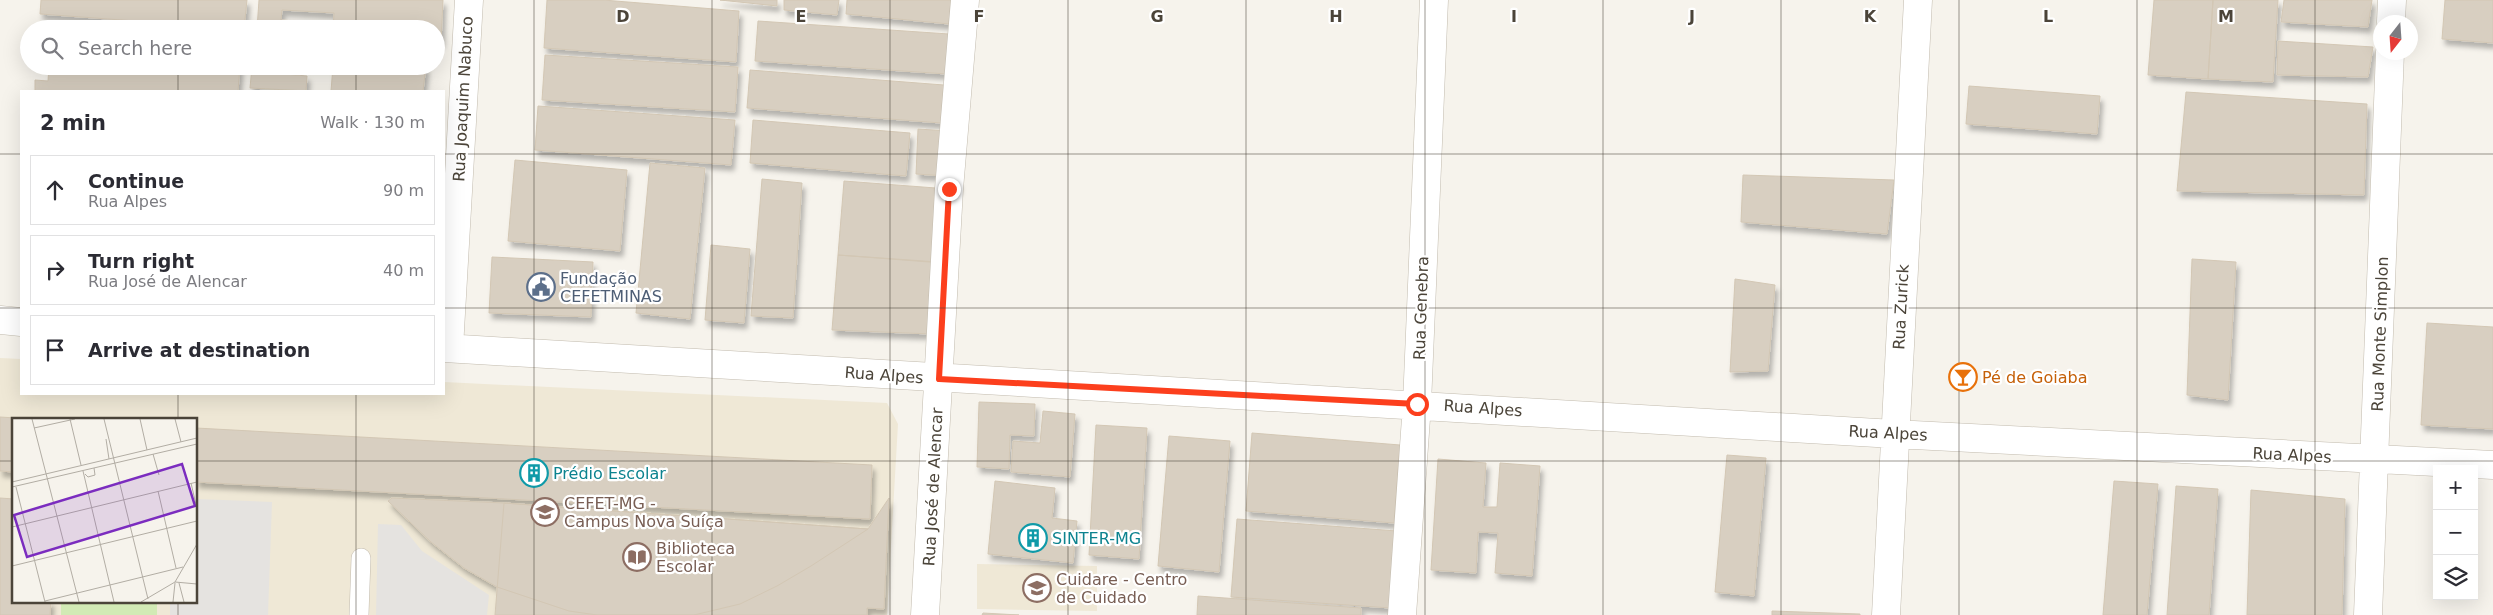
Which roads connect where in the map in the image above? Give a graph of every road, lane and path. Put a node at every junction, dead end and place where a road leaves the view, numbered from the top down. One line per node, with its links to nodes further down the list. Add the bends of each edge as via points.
1 (469, 0): 10 (street, Rua Joaquim Nabuco)
2 (965, 0): 11 (street, Rua José de Alencar, via 949,189)
3 (1434, 0): 12 (street, Rua Genebra)
4 (1918, 0): 13 (street, Rua Zurick)
5 (2392, 0): 6 (street)
6 (2391, 15)
7 (2390, 60): 14 (street, Rua Monte Simplon)
8 (0, 320): 9 (street)
9 (20, 322)
10 (446, 348): 11 (street, Rua Alpes)
11 (939, 379): 12 (street, Rua Alpes); 18 (street, Rua José de Alencar)
12 (1417, 404): 13 (street, Rua Alpes); 19 (street, Rua Genebra)
13 (1894, 434): 14 (street, Rua Alpes); 20 (street, Rua Zurick)
14 (2375, 460): 15 (street, Rua Alpes); 21 (street, Rua Monte Simplon)
15 (2493, 465)
16 (361, 558): 17 (lane)
17 (359, 615)
18 (925, 615)
19 (1402, 615)
20 (1886, 615)
21 (2368, 615)

